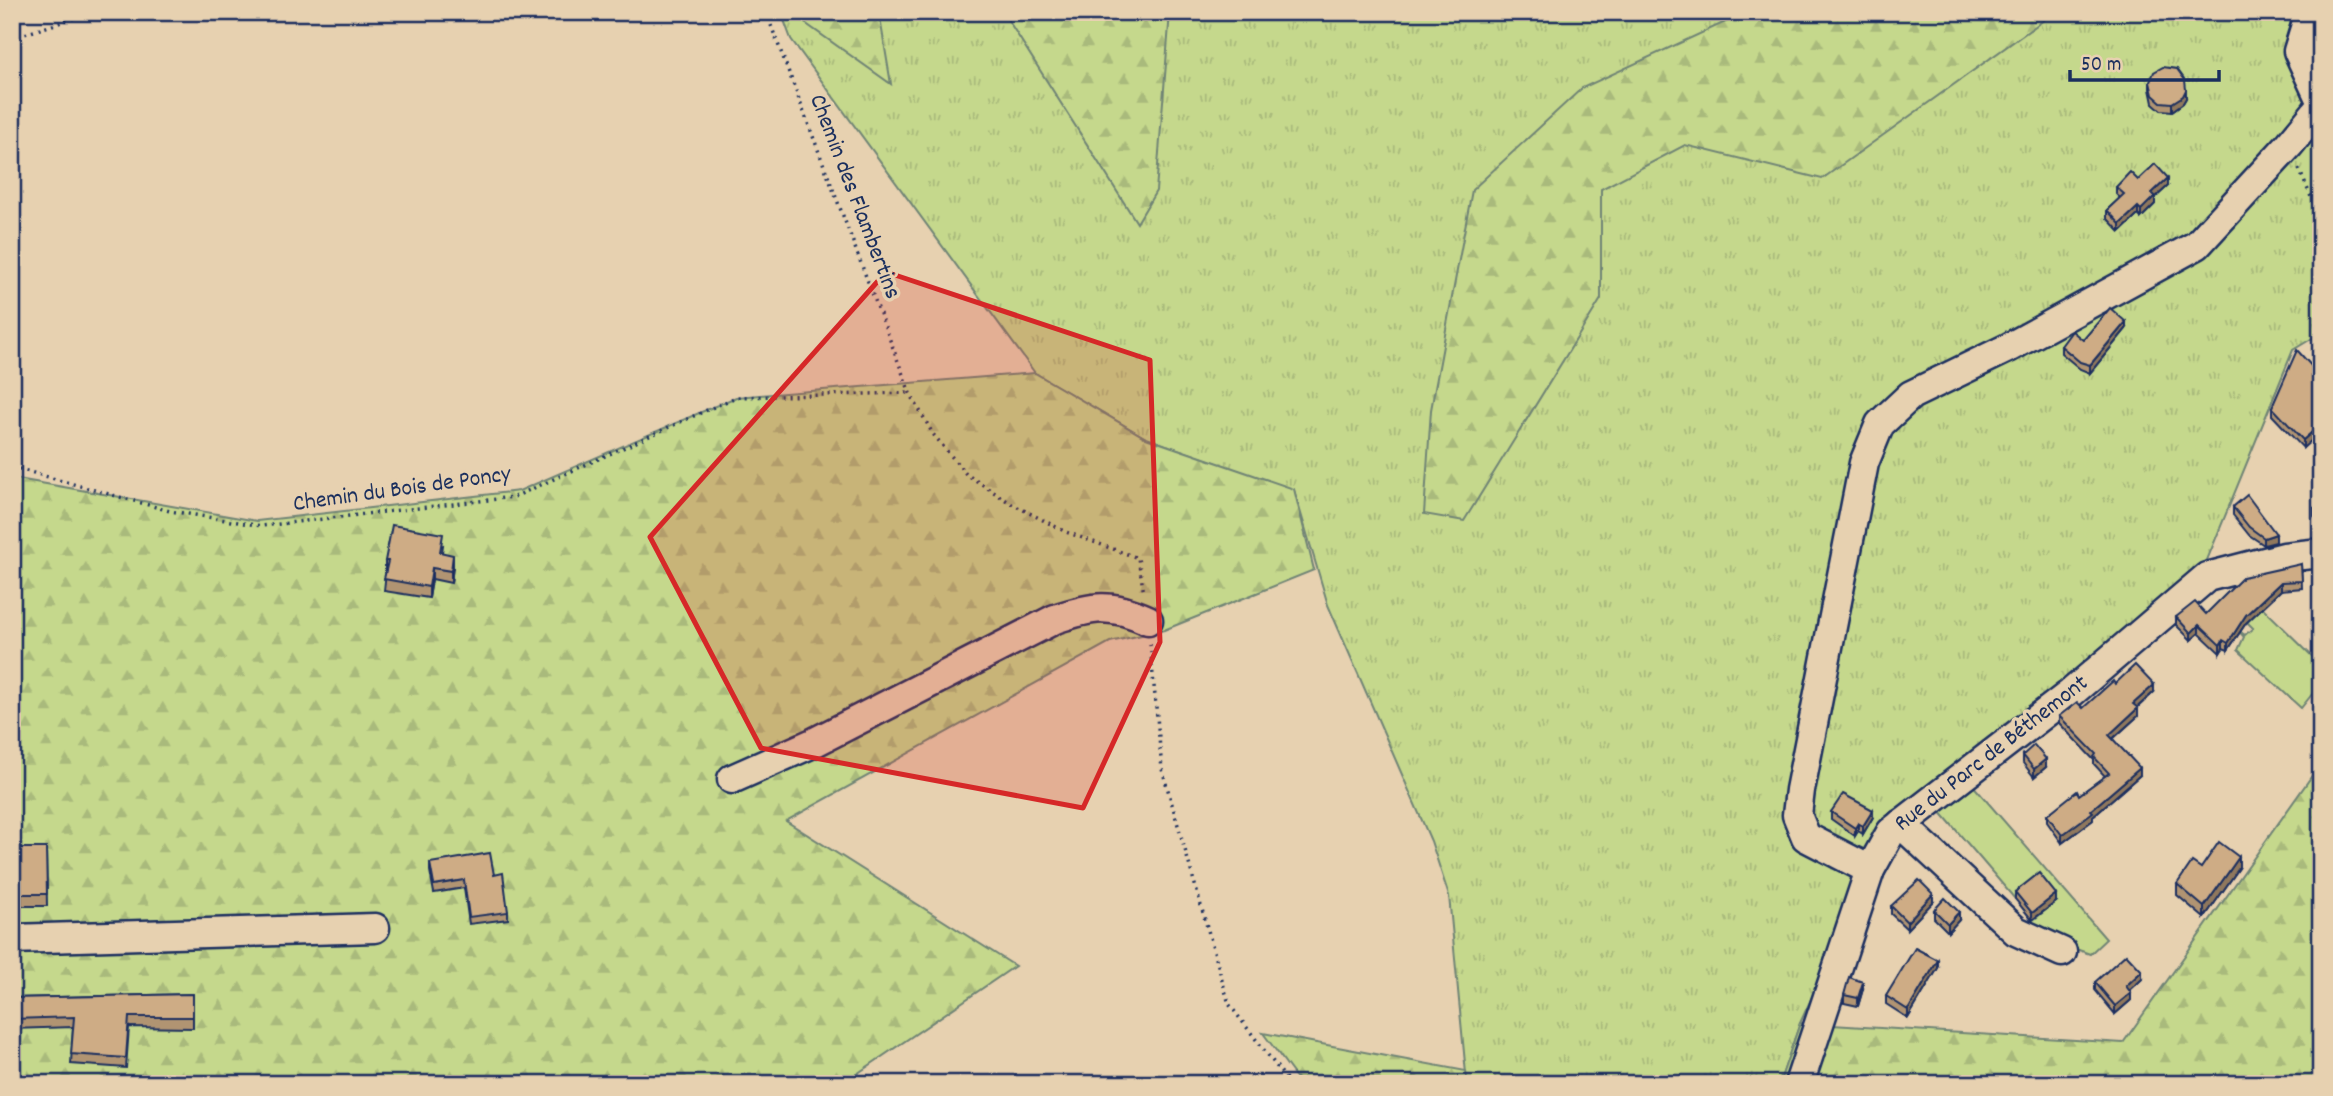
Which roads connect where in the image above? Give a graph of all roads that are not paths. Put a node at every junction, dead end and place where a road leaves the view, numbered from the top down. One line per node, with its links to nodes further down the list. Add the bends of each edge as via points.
1 (2310, 12): 2 (street, via 2298,51)
2 (2321, 103): 7 (street, via 2203,253 1911,395 1880,424 1864,463 1797,815 1806,837)
3 (2321, 553): 6 (street, Rue du Parc de Béthemont, via 2284,557 2207,577 2071,693)
4 (1147, 620): 5 (street, via 1111,607 1055,619 824,738)
5 (732, 779)
6 (1901, 824): 7 (street, Rue du Parc de Béthemont, via 1891,832); 10 (street, via 2016,931)
7 (1870, 870): 11 (street, Rue du Parc de Béthemont)
8 (375, 928): 9 (street)
9 (12, 939)
10 (2062, 952)
11 (1799, 1084)

